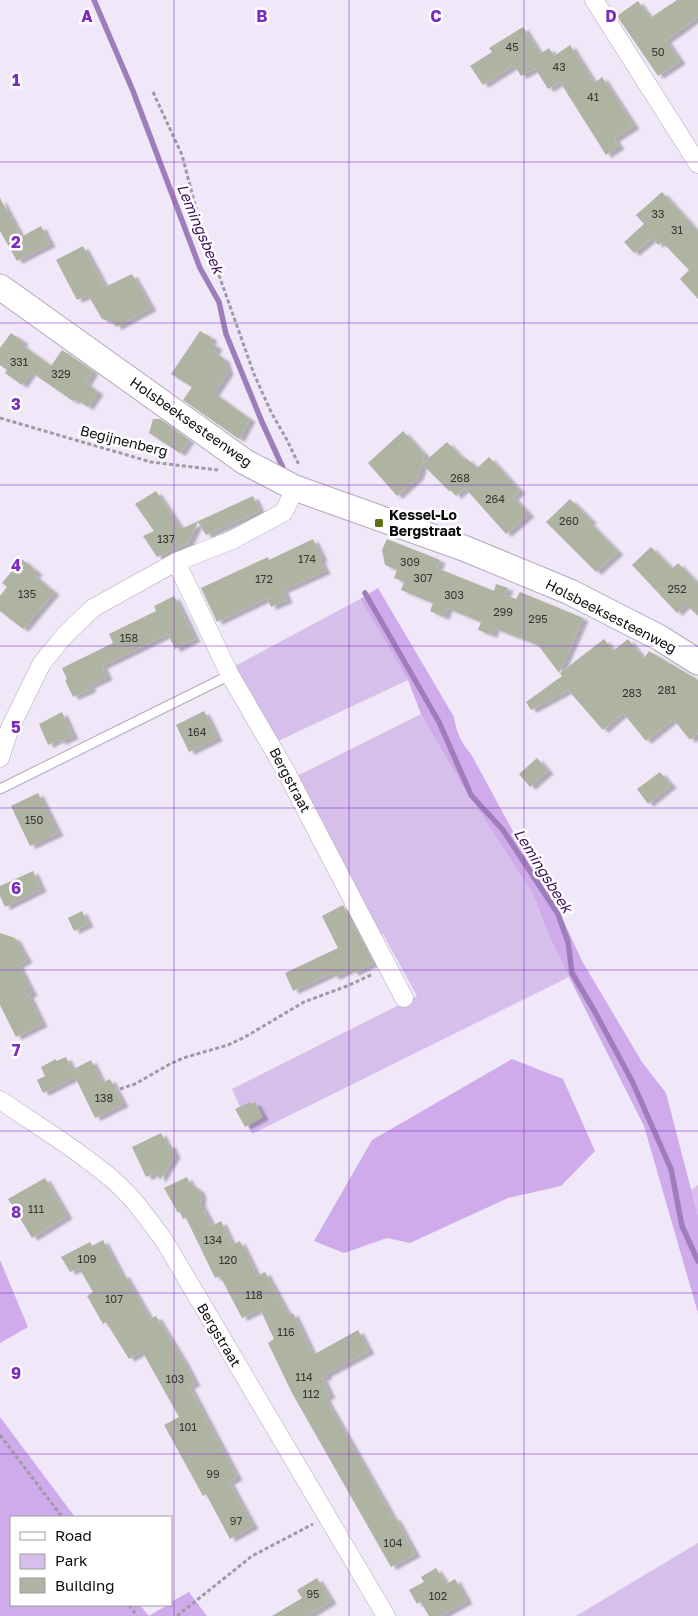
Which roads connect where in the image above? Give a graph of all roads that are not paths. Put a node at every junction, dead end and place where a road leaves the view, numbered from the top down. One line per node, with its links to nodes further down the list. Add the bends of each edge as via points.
1 (594, 0): 2 (street)
2 (698, 164)
3 (0, 287): 4 (street, Holsbeeksesteenweg, via 245,462)
4 (295, 488): 5 (street, via 284,512 232,540); 6 (street, Holsbeeksesteenweg, via 466,549 570,592 660,638)
5 (176, 562): 7 (street, Bergstraat); 8 (street, via 93,608 65,635 42,662 10,728)
6 (698, 662)
7 (230, 675): 9 (lane); 10 (street, Bergstraat, via 284,768)
8 (0, 758)
9 (0, 789)
10 (404, 998)
11 (0, 1100): 12 (street, Bergstraat, via 108,1176 139,1207 165,1242)
12 (386, 1616)

